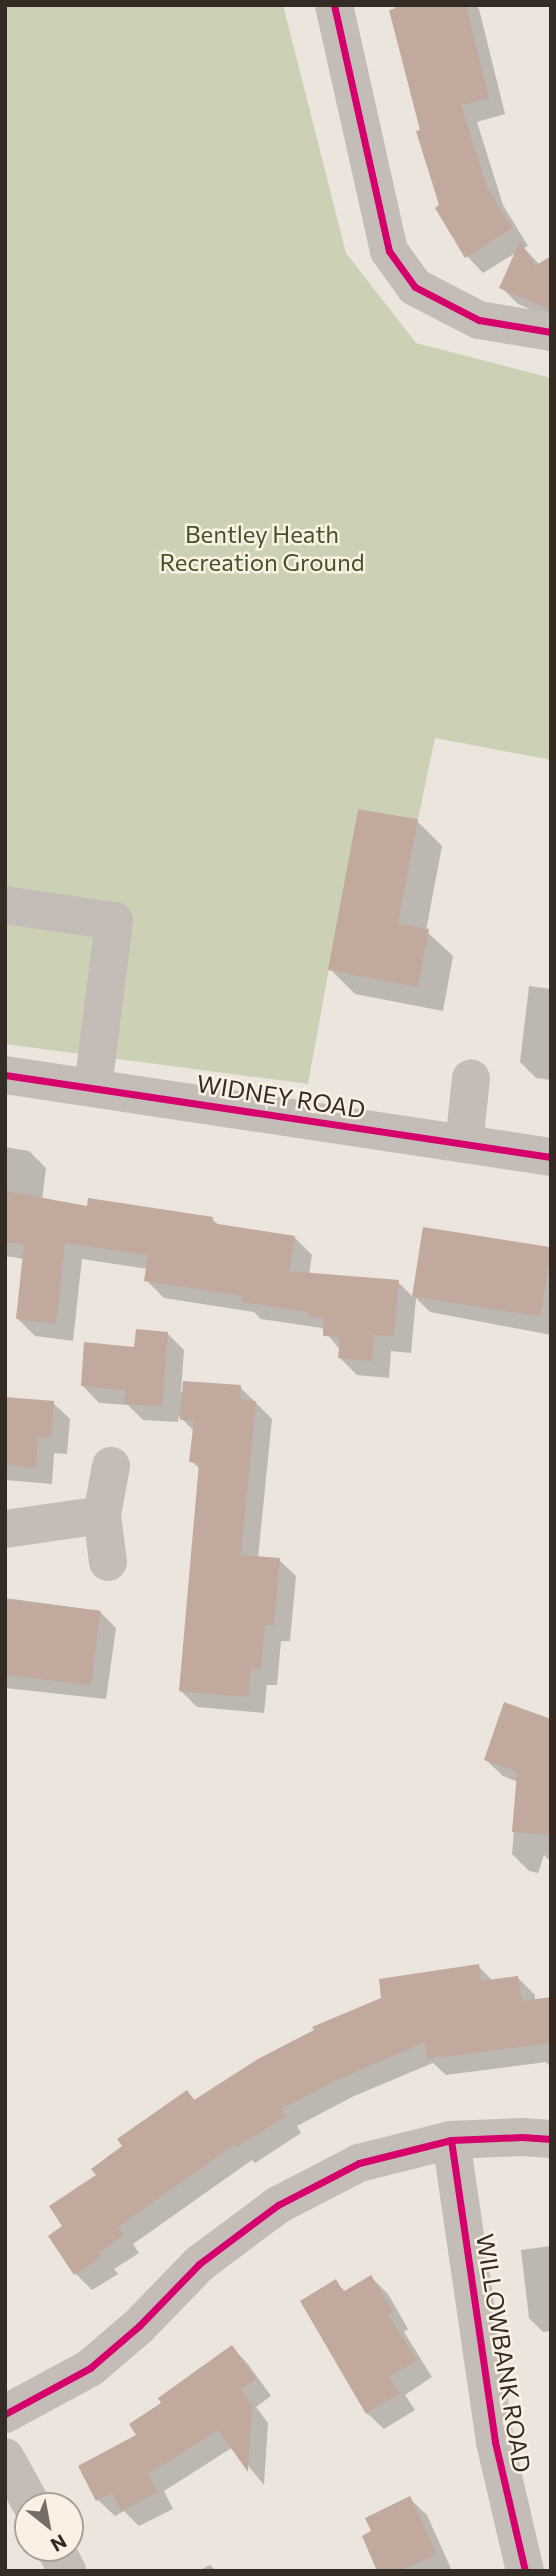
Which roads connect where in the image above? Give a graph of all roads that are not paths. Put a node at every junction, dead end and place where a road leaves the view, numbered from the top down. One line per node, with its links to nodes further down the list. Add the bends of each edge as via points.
1 (334, 5): 2 (street, via 389,251 415,287 479,320)
2 (551, 332)
3 (5, 905): 6 (street, via 114,921)
4 (5, 1075): 6 (street, WIDNEY ROAD)
5 (471, 1078): 7 (street)
6 (93, 1087): 7 (street, WIDNEY ROAD)
7 (464, 1144): 8 (street, WIDNEY ROAD)
8 (551, 1157)
9 (111, 1466): 10 (street)
10 (102, 1515): 11 (street); 12 (street)
11 (5, 1529)
12 (108, 1562)
13 (551, 2139): 14 (street)
14 (451, 2140): 15 (street, via 359,2163 278,2205 199,2264 90,2368); 18 (street, WILLOWBANK ROAD, via 495,2442)
15 (5, 2414)
16 (5, 2457): 17 (street)
17 (24, 2492)
18 (525, 2571)

